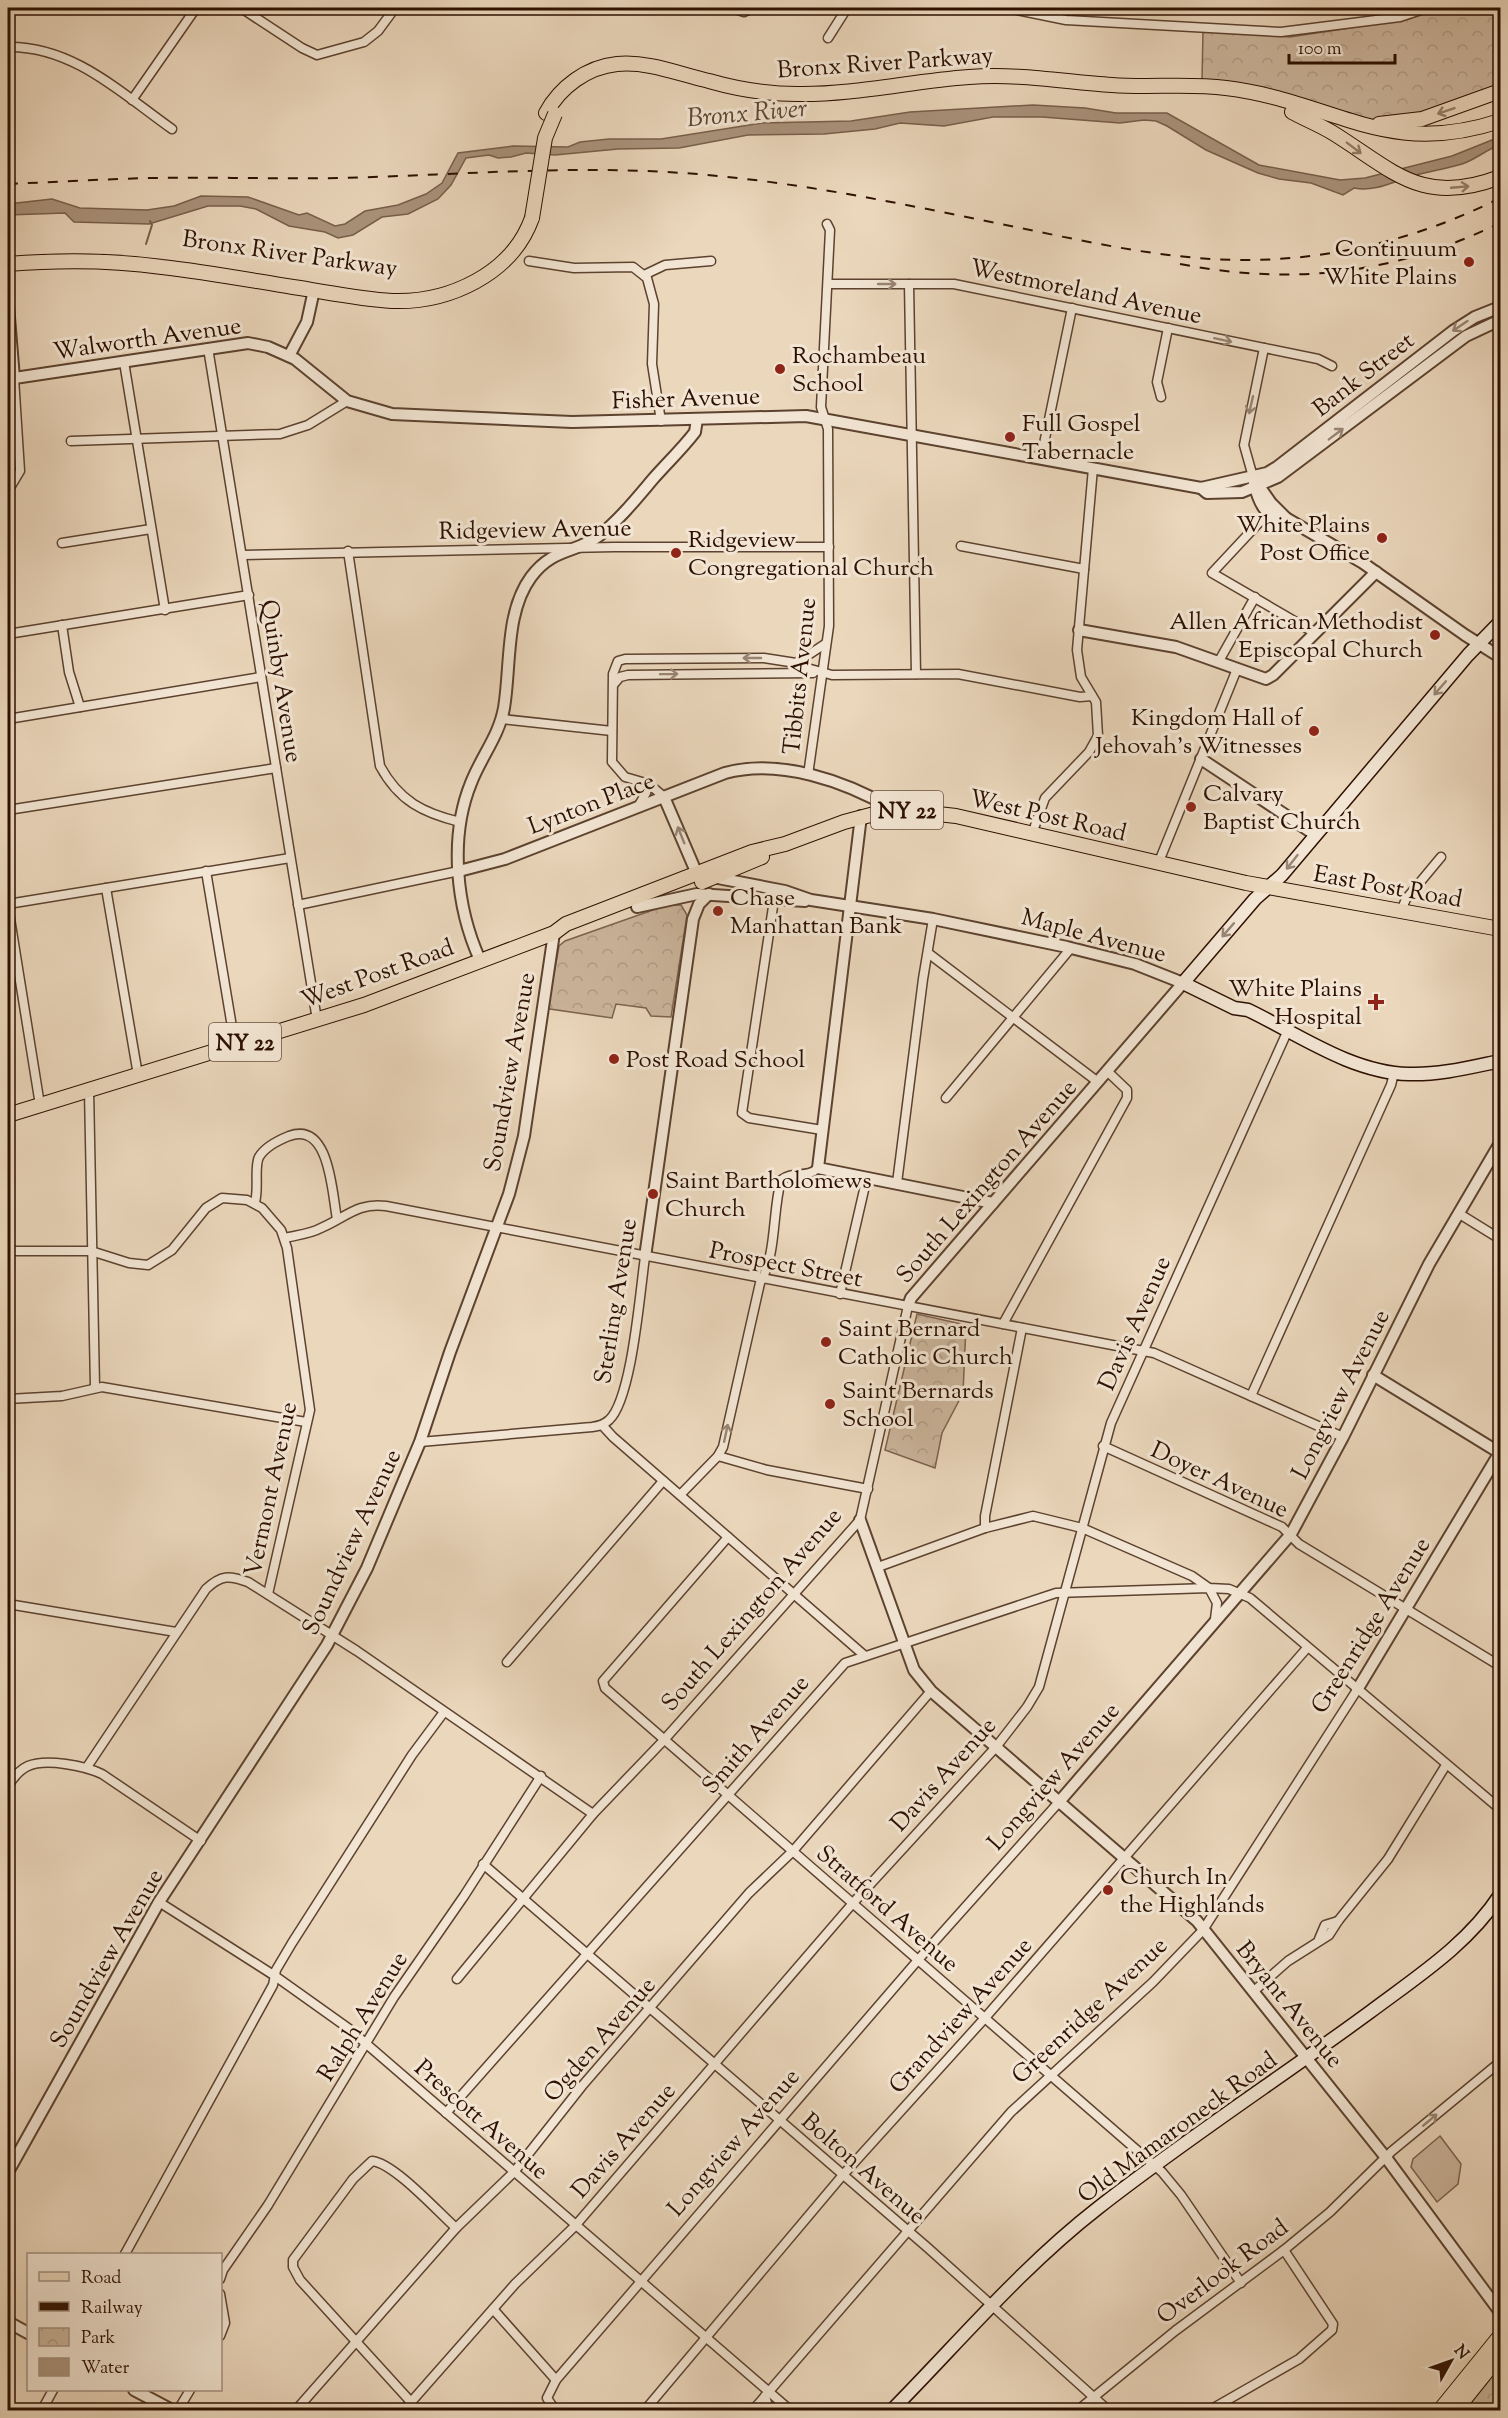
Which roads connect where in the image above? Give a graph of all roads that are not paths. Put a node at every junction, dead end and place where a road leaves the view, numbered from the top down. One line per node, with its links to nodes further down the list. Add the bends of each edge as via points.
1 (196, 8): 14 (street)
2 (241, 8): 3 (street, via 318,55 369,39)
3 (395, 8)
4 (732, 8): 9 (street)
5 (848, 8): 11 (street)
6 (1007, 8): 7 (street, via 1066,20 1281,32 1400,17)
7 (1426, 8)
8 (1497, 8): 10 (street)
9 (750, 9)
10 (1500, 12)
11 (828, 39)
12 (8, 47): 14 (street, via 47,52 74,61)
13 (1500, 91): 17 (main road, one-way to 17, via 1405,122 1380,124)
14 (132, 100): 20 (street)
15 (1292, 112): 16 (main road, Bronx River Parkway, via 1217,95 1119,94 999,84 817,102 778,102 624,72 583,85); 19 (main road, Bronx River Parkway, via 1359,132 1413,141 1453,139); 21 (main road, one-way to 21, via 1333,133 1379,166 1418,184 1462,187)
16 (550, 113): 17 (main road, Bronx River Parkway, via 560,93 581,77 610,65 630,64 785,94 986,76 1123,86 1213,86 1250,92); 22 (main road, Bronx River Parkway, bridge)
17 (1338, 118): 18 (main road, Bronx River Parkway, via 1366,128 1413,135 1452,133)
18 (1500, 120)
19 (1500, 127)
20 (172, 129)
21 (1500, 177)
22 (528, 217): 24 (main road, Bronx River Parkway, via 486,265 452,282 411,292 379,291 130,255); 31 (main road, Bronx River Parkway, via 521,241 504,261 478,280 448,293 392,301)
23 (827, 224): 29 (street, Tibbits Avenue)
24 (8, 256)
25 (529, 261): 28 (street, via 574,268 633,267)
26 (711, 261): 28 (street, via 665,265)
27 (8, 264): 31 (main road, Bronx River Parkway, via 137,264)
28 (644, 275): 47 (street, via 654,304 652,364)
29 (828, 284): 30 (street, Westmoreland Avenue, one-way to 30); 45 (street, Tibbits Avenue, via 821,407)
30 (909, 284): 34 (street, Westmoreland Avenue, via 954,284); 48 (street)
31 (314, 290): 39 (street, via 305,327)
32 (8, 305): 42 (street)
33 (1500, 307): 54 (street, Bank Street, one-way to 54, via 1453,330)
34 (1072, 309): 36 (street, Westmoreland Avenue); 52 (street)
35 (1500, 320): 54 (street, Bank Street, one-way to 35, via 1278,477 1466,336)
36 (1168, 328): 38 (street, Westmoreland Avenue, one-way to 38); 43 (street, via 1157,382)
37 (208, 348): 39 (street, Walworth Avenue, via 254,344); 40 (street, Walworth Avenue); 49 (street, Quinby Avenue)
38 (1264, 348): 41 (street, Westmoreland Avenue, via 1318,359); 54 (street, one-way to 54, via 1244,445)
39 (288, 356): 44 (street, Walworth Avenue)
40 (124, 362): 42 (street, Walworth Avenue); 50 (street)
41 (1332, 366)
42 (11, 379): 55 (street, via 20,471)
43 (1161, 397)
44 (347, 401): 47 (street, Fisher Avenue, via 392,414 494,420); 49 (street, via 294,431)
45 (824, 417): 46 (street, Fisher Avenue); 48 (street, Fisher Avenue); 61 (street, Tibbits Avenue, via 828,429)
46 (697, 419): 47 (street, Fisher Avenue); 62 (street, via 695,432 616,521 588,543)
47 (661, 421)
48 (912, 434): 52 (street, Fisher Avenue); 82 (street)
49 (222, 435): 50 (street); 64 (street, Quinby Avenue)
50 (136, 438): 51 (street); 58 (street)
51 (71, 441)
52 (1041, 459): 53 (street, Fisher Avenue)
53 (1093, 468): 54 (street, Fisher Avenue, via 1201,488); 65 (street)
54 (1256, 483): 56 (street, via 1260,504); 57 (street)
55 (8, 491)
56 (1268, 513): 57 (street); 68 (street, via 1212,573)
57 (1286, 518): 66 (street)
58 (151, 529): 59 (street); 69 (street)
59 (62, 543)
60 (961, 546): 65 (street)
61 (829, 547): 62 (street, Ridgeview Avenue); 75 (street, Tibbits Avenue, via 829,626)
62 (572, 548): 63 (street, Ridgeview Avenue); 87 (street, via 545,561 519,598)
63 (348, 551): 64 (street, Ridgeview Avenue); 99 (street, via 380,766 390,784 413,806)
64 (242, 555): 67 (street, Quinby Avenue)
65 (1084, 569): 72 (street)
66 (1376, 572): 73 (street); 76 (street)
67 (249, 595): 69 (street); 83 (street, Quinby Avenue)
68 (1255, 597): 73 (street); 78 (street)
69 (165, 610): 71 (street)
70 (1500, 622): 76 (main road, South Lexington Avenue)
71 (62, 625): 74 (street); 86 (street, via 69,672)
72 (1079, 630): 78 (street, via 1176,647); 85 (street, via 1078,665)
73 (1315, 633): 80 (street, via 1266,679)
74 (8, 634)
75 (825, 644): 79 (street, via 801,661); 81 (street, Tibbits Avenue)
76 (1479, 645): 77 (street); 101 (main road, South Lexington Avenue, one-way to 101)
77 (1500, 657)
78 (1219, 662): 80 (street)
79 (791, 663): 81 (street); 84 (street, one-way to 84, via 764,658 625,659 615,664)
80 (1237, 669): 90 (street)
81 (822, 672): 82 (street); 84 (street, one-way to 81, via 628,675); 92 (street, Tibbits Avenue)
82 (916, 674): 85 (street, via 958,674)
83 (261, 677): 86 (street); 91 (street, Quinby Avenue)
84 (614, 684): 89 (street)
85 (1092, 696): 100 (street, via 1098,715 1094,744 1049,792)
86 (80, 707): 88 (street)
87 (502, 718): 89 (street); 99 (street, via 470,785)
88 (8, 719)
89 (612, 731): 93 (street, via 612,762 619,773)
90 (1200, 759): 101 (street); 105 (street)
91 (276, 768): 97 (street); 104 (street, Quinby Avenue)
92 (808, 775): 94 (street, Lynton Place, via 780,768 747,767); 96 (street, Lynton Place, via 868,795)
93 (631, 779): 94 (street, via 649,784); 95 (street, via 646,793)
94 (664, 798): 95 (street, Lynton Place); 108 (street, one-way to 94)
95 (634, 809): 107 (street, Lynton Place, via 487,865)
96 (893, 809): 98 (main road, West Post Road / NY 22); 100 (main road, West Post Road / NY 22, via 949,815)
97 (8, 810)
98 (861, 816): 102 (main road, West Post Road / NY 22); 118 (street)
99 (460, 822): 107 (street)
100 (1032, 834): 105 (main road, West Post Road / NY 22)
101 (1314, 834): 111 (main road, South Lexington Avenue, one-way to 111)
102 (785, 844): 108 (main road, West Post Road / NY 22, via 752,852); 109 (main road, West Post Road / NY 22)
103 (1441, 857): 120 (street, via 1406,899)
104 (290, 858): 106 (street); 117 (street, Quinby Avenue)
105 (1158, 864): 111 (main road, West Post Road / NY 22)
106 (206, 871): 110 (street); 132 (street)
107 (459, 871): 117 (street, Lynton Place); 127 (street, via 469,933)
108 (697, 874): 109 (street, Maple Avenue); 124 (main road, West Post Road / NY 22, via 566,924)
109 (714, 877): 115 (street, Maple Avenue); 119 (main road, West Post Road / NY 22)
110 (106, 888): 116 (street); 136 (street)
111 (1268, 888): 120 (main road, East Post Road / NY 22); 128 (main road, South Lexington Avenue, one-way to 128)
112 (709, 894): 113 (street); 114 (street); 121 (street, Sterling Avenue, via 699,904)
113 (677, 898): 119 (street); 121 (street, via 690,904)
114 (774, 900): 115 (street); 142 (street, via 742,1113 749,1118)
115 (811, 900): 118 (street, Maple Avenue)
116 (8, 905): 140 (street)
117 (298, 905): 130 (street, Quinby Avenue)
118 (850, 906): 122 (street, Maple Avenue); 142 (street)
119 (637, 907): 124 (main road, West Post Road / NY 22, via 563,934)
120 (1401, 911): 123 (main road, East Post Road / NY 22)
121 (693, 919): 156 (street, Sterling Avenue)
122 (933, 919): 125 (street, Maple Avenue); 126 (street)
123 (1500, 929)
124 (554, 933): 127 (main road, West Post Road / NY 22); 151 (street, Soundview Avenue, via 524,1136)
125 (1071, 948): 128 (street, Maple Avenue, via 1135,964); 129 (street)
126 (928, 953): 129 (street); 146 (street)
127 (480, 960): 130 (main road, West Post Road / NY 22)
128 (1183, 983): 131 (main road, Maple Avenue); 134 (street, South Lexington Avenue)
129 (1014, 1018): 137 (street); 139 (street)
130 (317, 1020): 132 (main road, West Post Road / NY 22)
131 (1288, 1030): 135 (main road, Maple Avenue, via 1349,1060); 162 (street, Davis Avenue)
132 (235, 1045): 136 (main road, West Post Road / NY 22)
133 (1500, 1061): 135 (main road, Maple Avenue, via 1444,1072)
134 (1107, 1071): 137 (street, South Lexington Avenue); 160 (street, via 1127,1090 1127,1098)
135 (1394, 1073): 165 (street)
136 (138, 1075): 138 (main road, West Post Road / NY 22)
137 (1098, 1082): 148 (street, South Lexington Avenue)
138 (89, 1090): 140 (main road, West Post Road / NY 22); 155 (street)
139 (946, 1098)
140 (40, 1105): 141 (main road, West Post Road / NY 22)
141 (8, 1115)
142 (822, 1130): 144 (street)
143 (1500, 1143): 149 (street, Longview Avenue)
144 (818, 1168): 145 (street); 157 (street, via 810,1174 781,1180)
145 (867, 1177): 146 (street); 158 (street)
146 (897, 1183): 148 (street)
147 (255, 1203): 150 (street, via 259,1187 257,1161 270,1146 298,1133 314,1137 323,1149); 152 (street, Vermont Avenue, via 272,1218); 155 (street, via 229,1198 211,1202 172,1250 156,1262 137,1265)
148 (993, 1203): 159 (street, South Lexington Avenue)
149 (1458, 1213): 153 (street); 163 (street, Longview Avenue)
150 (337, 1219): 151 (street, Prospect Street, via 355,1209 377,1205); 152 (street, Prospect Street, via 314,1232)
151 (496, 1229): 156 (street, Prospect Street); 170 (street, Soundview Avenue)
152 (285, 1238): 167 (street, Vermont Avenue, via 309,1390)
153 (1500, 1239)
154 (8, 1251): 155 (street)
155 (91, 1251): 164 (street)
156 (645, 1257): 157 (street, Prospect Street); 168 (street, Sterling Avenue, via 629,1370 614,1414)
157 (763, 1279): 158 (street, Prospect Street); 173 (street, one-way to 157)
158 (840, 1294): 159 (street, Prospect Street)
159 (908, 1306): 160 (street, Prospect Street); 175 (street, South Lexington Avenue)
160 (1003, 1324): 161 (street, Prospect Street)
161 (1022, 1328): 162 (street, Prospect Street); 178 (street)
162 (1143, 1351): 165 (street, Prospect Street); 171 (street, Davis Avenue)
163 (1373, 1375): 169 (street, Longview Avenue); 172 (street)
164 (95, 1387): 166 (street, via 62,1396); 167 (street)
165 (1251, 1395): 169 (street, Prospect Street)
166 (8, 1399)
167 (306, 1422): 187 (street, Vermont Avenue)
168 (602, 1425): 170 (street); 174 (street)
169 (1343, 1437): 180 (street, Longview Avenue)
170 (420, 1442): 192 (street, Soundview Avenue, via 367,1568)
171 (1103, 1446): 179 (street, Davis Avenue); 180 (street, Doyer Avenue)
172 (1500, 1453): 189 (street, Greenridge Avenue)
173 (718, 1456): 175 (street, via 767,1470); 176 (street)
174 (663, 1481): 176 (street); 196 (street)
175 (868, 1489): 177 (street, South Lexington Avenue)
176 (680, 1495): 181 (street)
177 (860, 1520): 182 (street, Bryant Avenue); 184 (street, South Lexington Avenue)
178 (985, 1528): 179 (street, via 1033,1516); 182 (street)
179 (1082, 1528): 183 (street, via 1192,1576); 185 (street, Davis Avenue)
180 (1291, 1534): 186 (street, Longview Avenue); 189 (street, Doyer Avenue, via 1299,1544)
181 (728, 1537): 184 (street); 201 (street, Stratford Avenue, via 603,1681 612,1697)
182 (878, 1567): 193 (street, Bryant Avenue)
183 (1209, 1588): 185 (street, Smith Avenue); 186 (street); 190 (street, via 1218,1608)
184 (792, 1592): 195 (street); 201 (street, South Lexington Avenue)
185 (1065, 1592): 193 (street, Smith Avenue); 202 (street, Davis Avenue, via 1039,1687)
186 (1240, 1593): 190 (street, Longview Avenue); 194 (street)
187 (268, 1594): 191 (street, via 232,1576 221,1577 206,1589); 192 (street)
188 (8, 1604): 191 (street)
189 (1406, 1609): 197 (street, Doyer Avenue); 198 (street, Greenridge Avenue)
190 (1213, 1625): 208 (street, Longview Avenue)
191 (177, 1632): 204 (street)
192 (332, 1636): 200 (street); 211 (street, Soundview Avenue)
193 (905, 1643): 195 (street, Smith Avenue); 199 (street, Bryant Avenue, via 914,1670)
194 (1307, 1648): 198 (street); 213 (street, Grandview Avenue)
195 (865, 1656): 207 (street, Smith Avenue, via 839,1668)
196 (507, 1662)
197 (1500, 1666)
198 (1357, 1690): 203 (street); 219 (street, Greenridge Avenue)
199 (931, 1691): 202 (street, Bryant Avenue); 212 (street, Ogden Avenue)
200 (444, 1712): 205 (street); 222 (street, via 399,1775)
201 (664, 1740): 207 (street, Stratford Avenue); 210 (street, South Lexington Avenue)
202 (996, 1747): 208 (street, Bryant Avenue); 218 (street, Davis Avenue)
203 (1446, 1765): 209 (street); 224 (street, via 1388,1859 1332,1932)
204 (87, 1767): 206 (street, via 33,1764 22,1769); 211 (street)
205 (541, 1776): 210 (street); 214 (street, Ralph Avenue)
206 (8, 1786)
207 (728, 1796): 212 (street, Stratford Avenue); 220 (street, Smith Avenue)
208 (1059, 1802): 213 (street, Bryant Avenue); 221 (street, Longview Avenue)
209 (1500, 1809)
210 (593, 1814): 215 (street, South Lexington Avenue)
211 (201, 1841): 217 (street, Soundview Avenue)
212 (793, 1851): 218 (street, Stratford Avenue); 225 (street, Ogden Avenue, via 749,1893)
213 (1124, 1858): 219 (street, Bryant Avenue); 226 (street, Grandview Avenue)
214 (483, 1864): 215 (street, Bolton Avenue); 227 (street, Ralph Avenue)
215 (522, 1898): 220 (street, Bolton Avenue); 223 (street, South Lexington Avenue)
216 (1500, 1898): 228 (main road, Old Mamaroneck Road, via 1451,1952)
217 (159, 1902): 222 (street, Prescott Avenue); 236 (street, Soundview Avenue)
218 (853, 1903): 221 (street, Stratford Avenue); 230 (street, Davis Avenue)
219 (1203, 1930): 224 (street, Bryant Avenue); 231 (street, Greenridge Avenue, via 1153,1982)
220 (586, 1954): 225 (street, Bolton Avenue); 232 (street, Smith Avenue)
221 (918, 1960): 226 (street, Stratford Avenue); 233 (street, Longview Avenue)
222 (275, 1976): 227 (street, Prescott Avenue); 243 (street)
223 (457, 1979)
224 (1254, 1991): 228 (street, Bryant Avenue)
225 (651, 2009): 230 (street, Bolton Avenue); 237 (street, Ogden Avenue, via 582,2086)
226 (984, 2019): 231 (street, Stratford Avenue); 238 (street, Grandview Avenue)
227 (364, 2043): 232 (street, Prescott Avenue); 244 (street, Ralph Avenue, via 332,2102)
228 (1308, 2058): 234 (street, Bryant Avenue); 235 (main road, Old Mamaroneck Road)
229 (1500, 2061): 234 (street, Overlook Road, one-way to 229)
230 (714, 2064): 233 (street, Bolton Avenue); 239 (street, Davis Avenue)
231 (1050, 2075): 235 (street, Stratford Avenue); 241 (street, Greenridge Avenue, via 1011,2112)
232 (446, 2113): 237 (street, Prescott Avenue)
233 (780, 2121): 238 (street, Bolton Avenue); 245 (street, Longview Avenue)
234 (1387, 2158): 242 (street, Overlook Road); 250 (street, Bryant Avenue)
235 (1155, 2167): 246 (street, Stratford Avenue, via 1181,2196); 248 (main road, Old Mamaroneck Road, via 1097,2209)
236 (8, 2172)
237 (514, 2172): 239 (street, Prescott Avenue); 240 (street, Ogden Avenue)
238 (842, 2176): 241 (street, Bolton Avenue); 255 (street, Grandview Avenue)
239 (575, 2226): 245 (street, Prescott Avenue); 249 (street, Davis Avenue)
240 (456, 2228): 256 (street, Ogden Avenue); 256 (street, via 382,2164 372,2161 353,2180 293,2260 295,2270)
241 (906, 2230): 248 (street, Bolton Avenue); 262 (street, Greenridge Avenue)
242 (1284, 2250): 246 (street, Overlook Road); 278 (street, via 1333,2324 1331,2331 1299,2359)
243 (126, 2253)
244 (222, 2273)
245 (640, 2281): 255 (street, Prescott Avenue); 258 (street, Longview Avenue)
246 (1241, 2283): 263 (street, Overlook Road)
247 (222, 2302): 252 (street)
248 (991, 2306): 263 (street, Bolton Avenue); 275 (main road, Old Mamaroneck Road)
249 (493, 2309): 258 (street); 264 (street, Davis Avenue)
250 (1500, 2312)
251 (8, 2322): 253 (street)
252 (222, 2327)
253 (27, 2332)
254 (1500, 2336): 279 (main road)
255 (706, 2337): 262 (street, Prescott Avenue); 271 (street, Grandview Avenue)
256 (356, 2342): 264 (street); 268 (street, Ogden Avenue)
257 (1500, 2355): 280 (main road)
258 (556, 2380): 270 (street, via 547,2398)
259 (52, 2391): 265 (street)
260 (136, 2391): 266 (street)
261 (189, 2391): 267 (street)
262 (767, 2395): 272 (street, Greenridge Avenue); 273 (street); 274 (street, Prescott Avenue)
263 (1093, 2398): 276 (street, Overlook Road); 277 (street, Bolton Avenue)
264 (411, 2402): 269 (street, Davis Avenue)
265 (42, 2410)
266 (172, 2410)
267 (178, 2410)
268 (296, 2410)
269 (404, 2410)
270 (555, 2410)
271 (645, 2410)
272 (753, 2410)
273 (769, 2410)
274 (790, 2410)
275 (892, 2410)
276 (1078, 2410)
277 (1108, 2410)
278 (1210, 2410)
279 (1440, 2410)
280 (1456, 2410)

